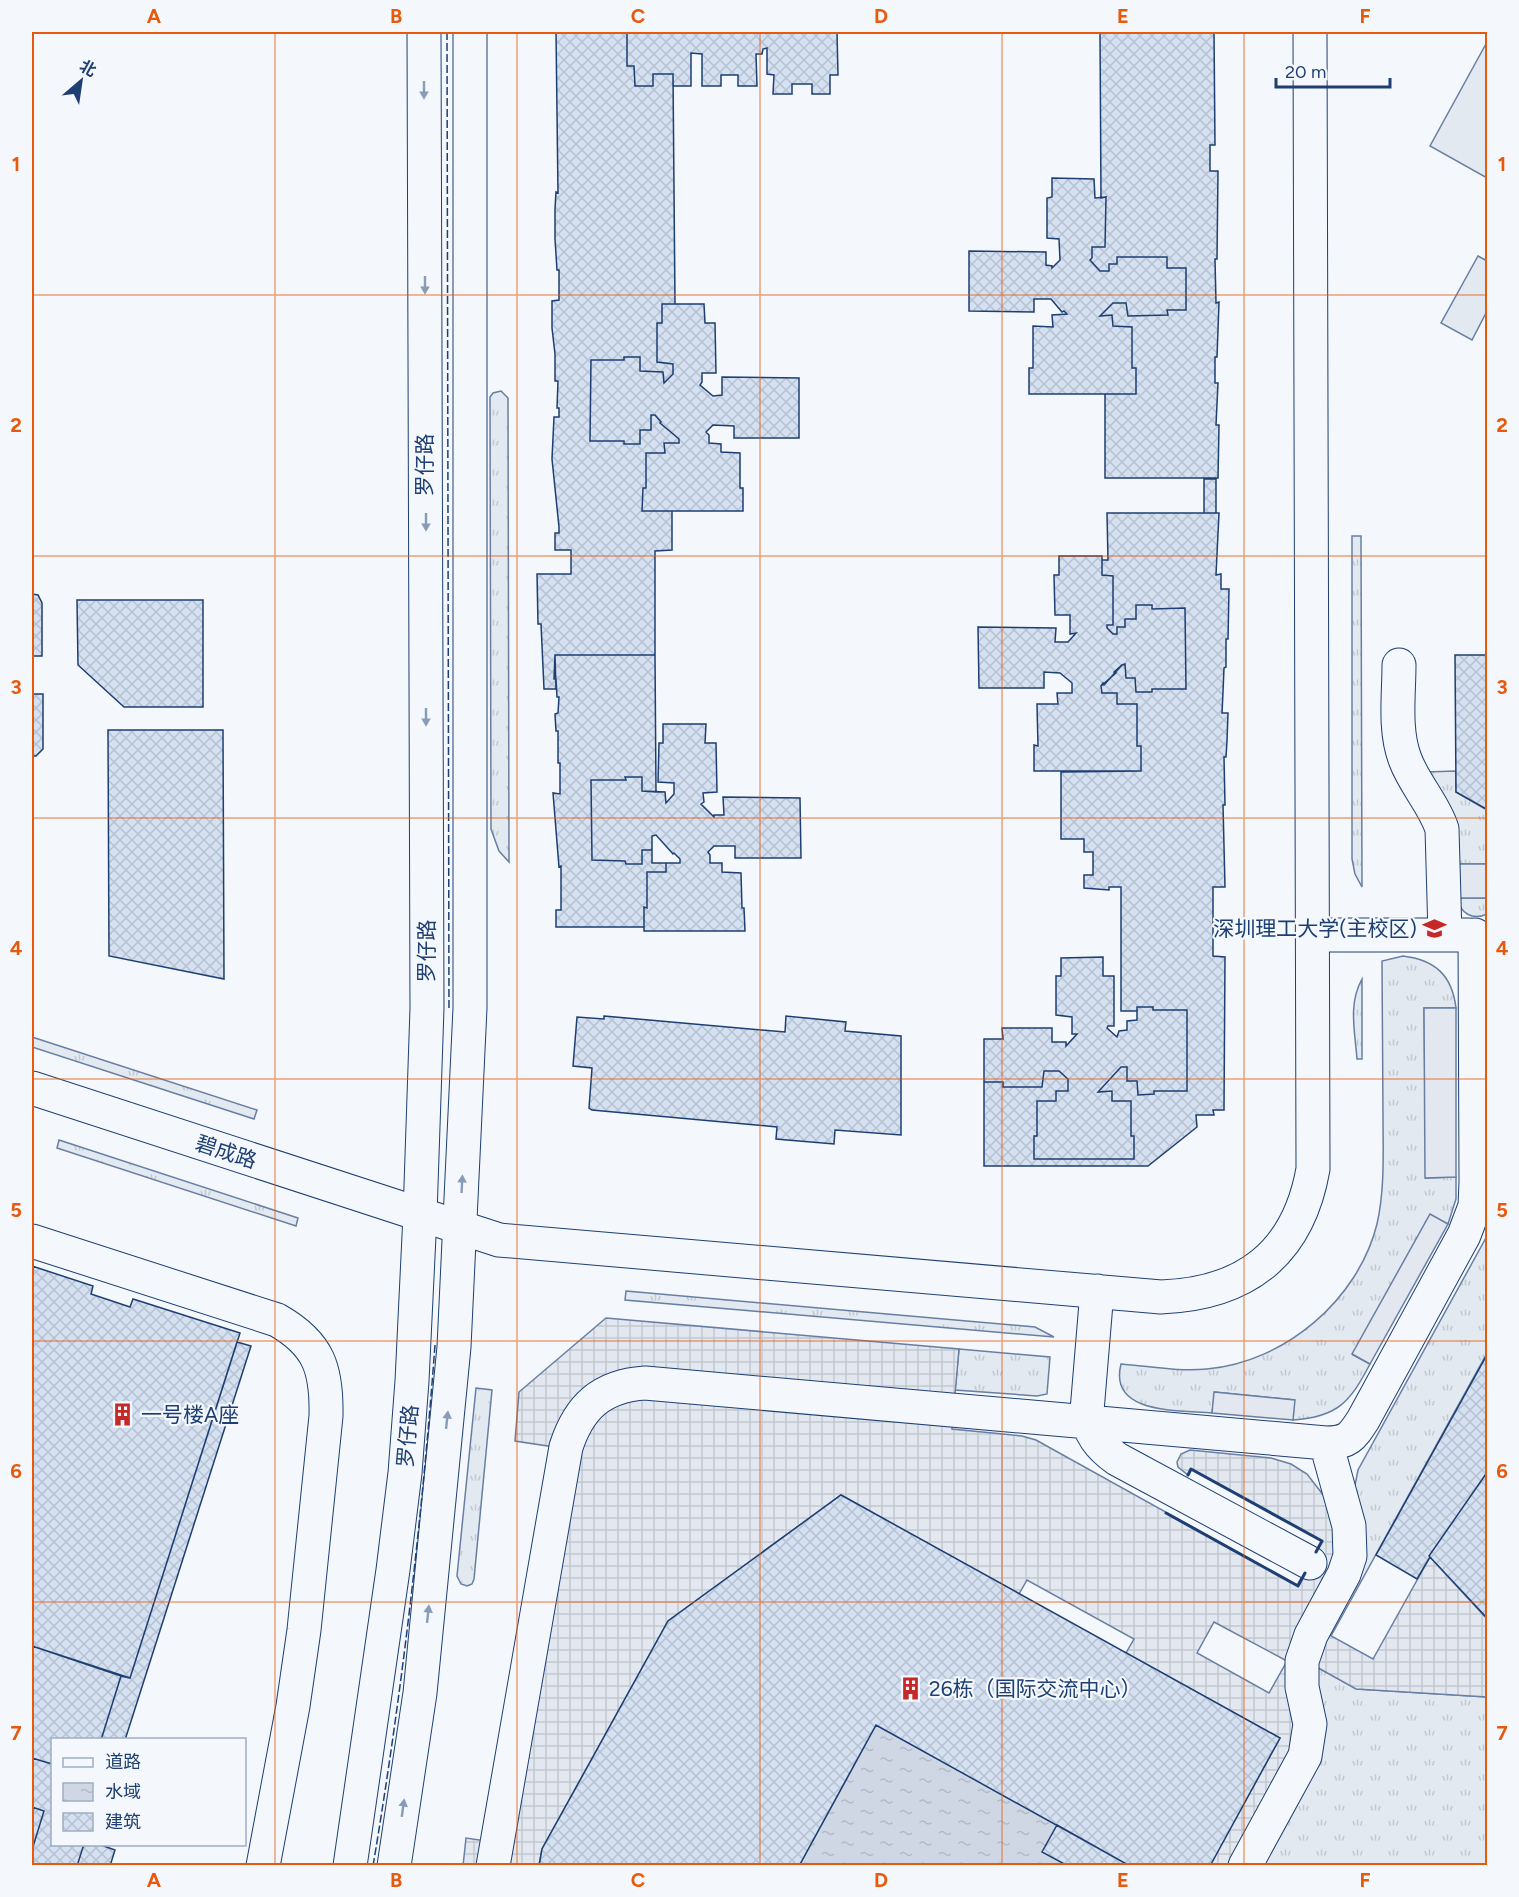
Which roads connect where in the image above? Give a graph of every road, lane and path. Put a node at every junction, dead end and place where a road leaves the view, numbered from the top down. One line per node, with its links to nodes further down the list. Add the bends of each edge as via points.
1 (424, 32): 9 (main road, 罗仔路, one-way to 9, via 427,1008)
2 (470, 32): 10 (main road, 罗仔路, one-way to 2, via 471,1008)
3 (1310, 32): 5 (main road, 碧成路)
4 (1399, 665): 6 (main road, via 1400,743 1405,760 1437,815)
5 (1313, 935): 6 (main road); 12 (main road, 碧成路, via 1313,1169 1306,1202 1292,1231 1256,1269 1210,1292 1161,1297)
6 (1469, 935): 8 (main road)
7 (32, 1088): 9 (main road, 碧成路)
8 (1482, 1182): 14 (main road, via 1467,1230 1363,1420 1347,1440)
9 (420, 1215): 10 (main road, 碧成路); 17 (main road, 罗仔路, via 405,1473)
10 (460, 1228): 12 (main road, 碧成路, via 499,1240); 18 (main road, 罗仔路, one-way to 10, via 420,1693 454,1347)
11 (32, 1241): 16 (main road, via 277,1320 296,1331 322,1367 326,1416 304,1630)
12 (1097, 1291): 13 (main road)
13 (1088, 1422): 14 (main road); 15 (main road, via 1097,1441 1117,1459); 19 (main road, via 645,1383 618,1387 596,1399 574,1424 566,1447)
14 (1326, 1443): 20 (main road, via 1349,1526 1350,1556 1302,1661 1302,1687 1310,1724 1305,1756)
15 (1310, 1563)
16 (263, 1866)
17 (350, 1866)
18 (394, 1866)
19 (493, 1866)
20 (1245, 1866)

